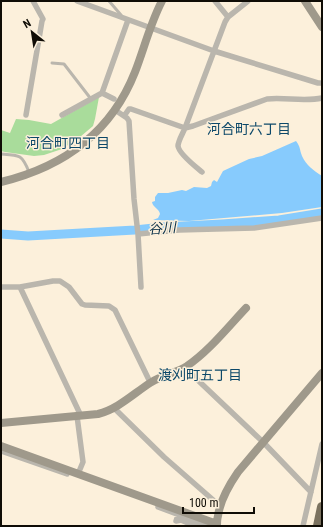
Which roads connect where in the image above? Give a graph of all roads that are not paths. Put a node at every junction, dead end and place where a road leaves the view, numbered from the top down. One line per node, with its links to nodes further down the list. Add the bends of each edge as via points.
1 (33, 1): 21 (street, via 43,19)
2 (77, 1): 9 (street)
3 (109, 1): 9 (lane)
4 (162, 1): 12 (street)
5 (215, 1): 8 (street)
6 (248, 1): 8 (street)
7 (304, 1): 11 (street)
8 (228, 17): 13 (street)
9 (122, 18): 10 (street)
10 (128, 20): 12 (street); 16 (street)
11 (322, 27)
12 (150, 28): 13 (street); 20 (street, via 128,88)
13 (214, 51): 15 (street); 24 (street)
14 (52, 63): 18 (lane, via 64,64)
15 (322, 83)
16 (102, 93): 18 (street); 19 (street)
17 (322, 98): 24 (street, via 267,99)
18 (92, 99): 22 (street)
19 (114, 99)
20 (114, 110): 23 (street); 27 (street, via 95,134 70,154)
21 (26, 115)
22 (62, 115)
23 (124, 116): 24 (street, via 131,109); 30 (street, via 129,121)
24 (185, 128): 26 (street, via 178,145 179,149)
25 (1, 154): 27 (lane, via 16,155 24,160)
26 (202, 172)
27 (29, 174): 28 (street)
28 (1, 182)
29 (322, 218): 30 (street, via 254,228)
30 (138, 231): 33 (street)
31 (1, 287): 32 (street)
32 (20, 287): 37 (street, via 60,281 69,287 82,304 109,306 115,310); 39 (street)
33 (141, 287)
34 (246, 308): 35 (street)
35 (185, 368): 37 (street); 41 (street)
36 (322, 373): 41 (street)
37 (150, 382): 38 (street)
38 (114, 408): 39 (street); 47 (street, via 164,457)
39 (79, 416): 40 (street); 45 (street, via 83,462)
40 (1, 423)
41 (263, 442): 46 (street); 47 (street, via 238,472)
42 (322, 444): 46 (street)
43 (1, 446): 45 (street)
44 (1, 451): 49 (street)
45 (78, 474): 49 (street)
46 (310, 492): 52 (street)
47 (220, 506): 50 (street)
48 (322, 507): 53 (highway)
49 (179, 512): 50 (street); 51 (street, via 176,521 181,520)
50 (217, 525)
51 (195, 526)
52 (303, 526)
53 (318, 526)

